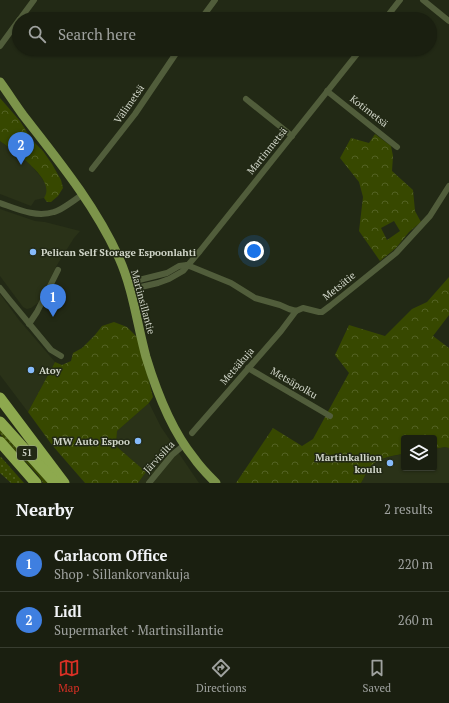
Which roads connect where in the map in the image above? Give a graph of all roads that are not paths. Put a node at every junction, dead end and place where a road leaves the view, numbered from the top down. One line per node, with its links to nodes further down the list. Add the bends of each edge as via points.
1 (34, 0): 5 (street)
2 (215, 0): 6 (street)
3 (400, 0): 7 (street)
4 (423, 0): 8 (street)
5 (26, 12)
6 (206, 12)
7 (390, 12)
8 (449, 20)
9 (12, 30): 10 (street)
10 (0, 46)
11 (174, 56): 20 (street, Välimetsä, via 135,114)
12 (355, 56): 15 (street, Martinmetsä)
13 (0, 82): 17 (main road, Martinsillantie)
14 (0, 91): 17 (main road, Martinsillantie)
15 (327, 91): 18 (street, Martinmetsä); 19 (street, Kotimetsä)
16 (246, 99): 18 (street)
17 (22, 113): 22 (main road, Martinsillantie)
18 (292, 136): 24 (street, Martinmetsä)
19 (398, 146)
20 (92, 169)
21 (449, 186): 28 (street, Metsätie, via 430,216 396,253 322,312 304,308)
22 (83, 194): 23 (street, via 55,212 44,214 23,211); 26 (main road, Martinsillantie, via 104,227)
23 (0, 203)
24 (187, 265): 26 (street, Martinmetsä, via 180,272 158,283 141,287); 28 (street, Metsätie, via 231,283 255,298)
25 (58, 270): 29 (street)
26 (130, 285): 37 (main road, Martinsillantie, via 156,384)
27 (0, 288): 29 (street)
28 (296, 311): 31 (street, Metsäkuja)
29 (29, 324): 30 (street, via 51,350)
30 (61, 356)
31 (248, 368): 33 (street, Metsäpolku); 35 (street, Metsäkuja)
32 (0, 398): 41 (highway)
33 (330, 416)
34 (0, 422): 40 (highway, 51)
35 (192, 433)
36 (0, 442): 39 (highway, 51)
37 (184, 445): 42 (street, Järvisilta, via 172,455); 43 (main road, Martinsillantie)
38 (0, 450): 39 (highway)
39 (36, 483)
40 (55, 483)
41 (64, 483)
42 (149, 483)
43 (216, 483)

